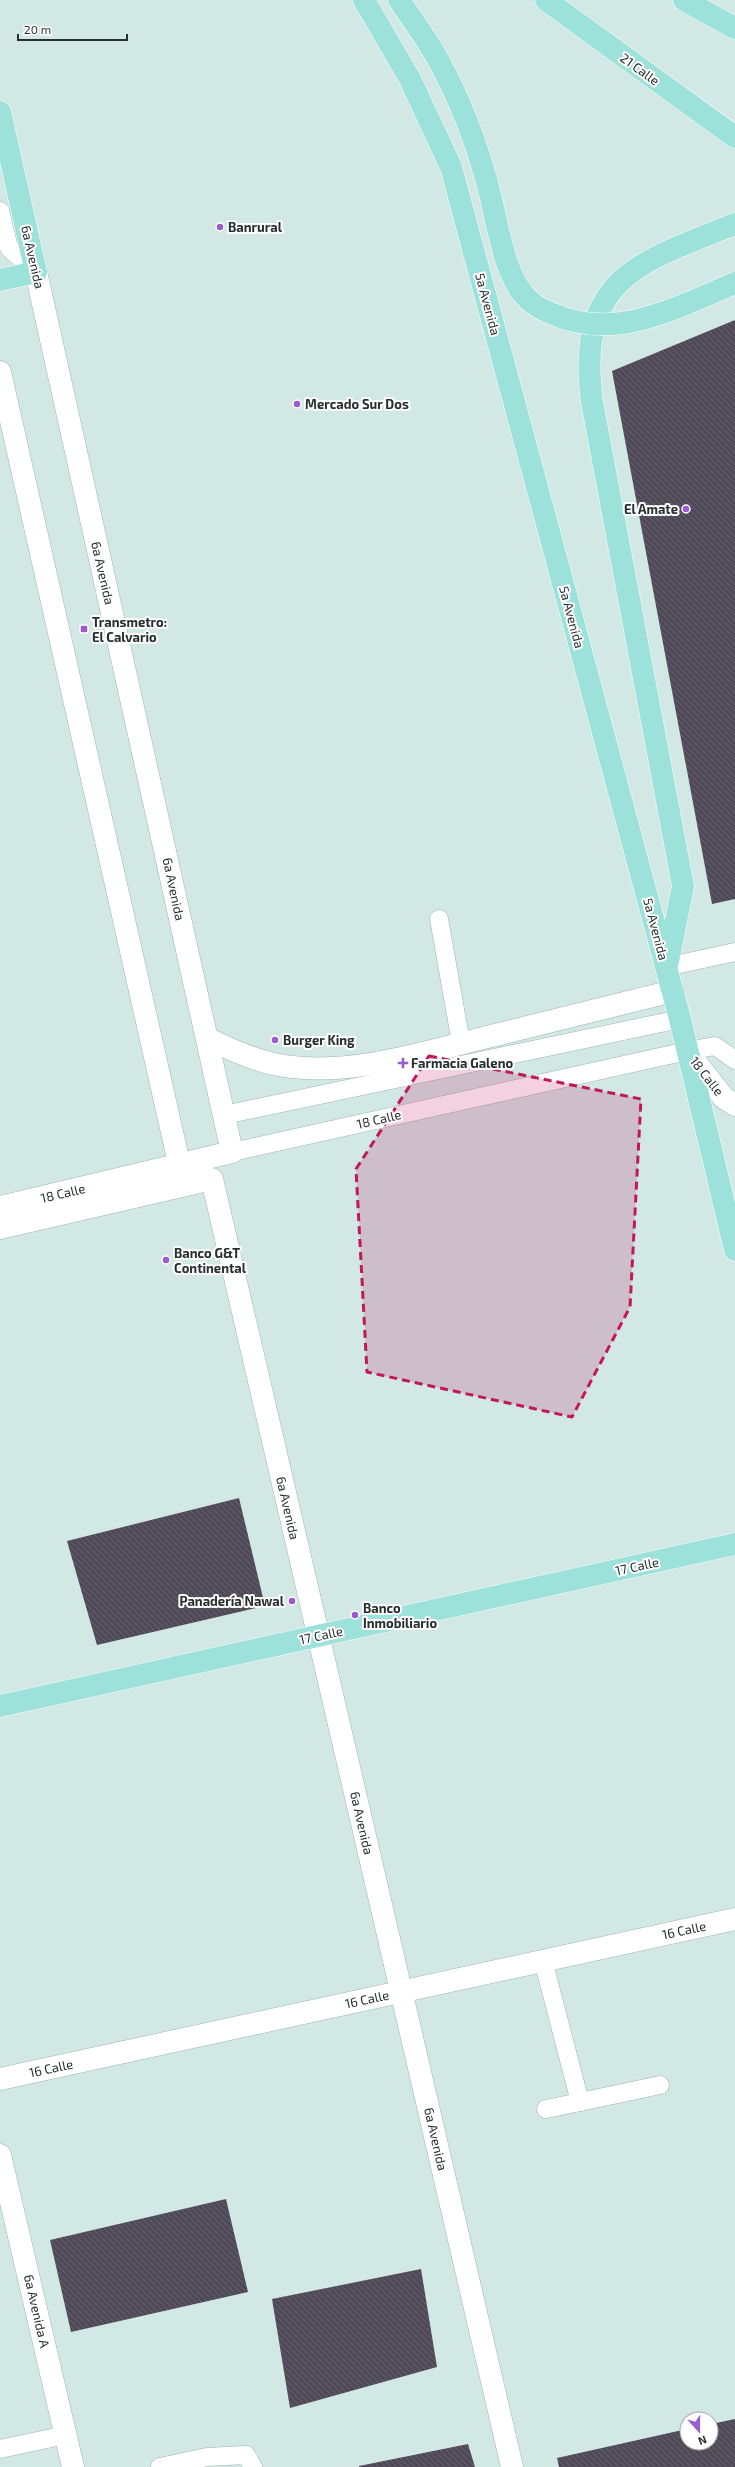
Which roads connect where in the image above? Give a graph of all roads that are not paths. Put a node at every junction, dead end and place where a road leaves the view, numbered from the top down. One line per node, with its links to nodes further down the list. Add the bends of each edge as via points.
1 (364, 0): 16 (main road, 5a Avenida, via 431,119 451,167)
2 (399, 0): 12 (main road, bridge, via 441,64 462,109 489,186 503,252 524,295 537,306 581,323 604,325 653,318)
3 (546, 0): 7 (main road, 21 Calle)
4 (684, 0): 5 (main road)
5 (735, 28)
6 (0, 112): 10 (main road, 6a Avenida)
7 (735, 137)
8 (0, 211): 10 (lane, via 9,248)
9 (735, 224): 16 (main road, via 658,255 631,272 601,305 590,348 592,402 683,886)
10 (36, 272): 11 (main road); 19 (street, 6a Avenida)
11 (0, 280)
12 (735, 282)
13 (0, 372): 26 (street)
14 (438, 919): 20 (lane)
15 (735, 952): 16 (lane)
16 (666, 967): 17 (main road, 5a Avenida)
17 (673, 991): 18 (main road, 5a Avenida); 20 (street)
18 (680, 1019): 21 (main road, 5a Avenida); 24 (lane)
19 (207, 1038): 20 (street, via 231,1050 261,1060 291,1067 327,1068 409,1056); 24 (street, 6a Avenida)
20 (461, 1043)
21 (687, 1051): 22 (lane, via 715,1046); 23 (street, 18 Calle, via 724,1098); 25 (lane, 18 Calle); 30 (main road, 5a Avenida)
22 (735, 1060)
23 (735, 1105)
24 (224, 1115): 25 (street, 6a Avenida)
25 (232, 1152): 26 (street, 18 Calle)
26 (179, 1163): 28 (street, 18 Calle, via 70,1192)
27 (212, 1179): 29 (street, 18 Calle); 32 (street, 6a Avenida)
28 (0, 1207)
29 (0, 1228)
30 (735, 1250)
31 (735, 1544): 32 (main road, 17 Calle)
32 (318, 1636): 33 (main road, 17 Calle); 36 (street, 6a Avenida)
33 (0, 1706)
34 (735, 1919): 35 (street, 16 Calle)
35 (543, 1960): 36 (street, 16 Calle); 39 (lane)
36 (402, 1991): 37 (street, 16 Calle); 47 (street, 6a Avenida)
37 (0, 2079)
38 (660, 2085): 39 (lane)
39 (580, 2102): 40 (lane)
40 (546, 2109)
41 (0, 2155): 42 (street, 6a Avenida A)
42 (66, 2435): 43 (lane); 44 (street, 6a Avenida A)
43 (0, 2449)
44 (73, 2467)
45 (160, 2467): 46 (lane, via 229,2454 246,2455)
46 (253, 2467)
47 (512, 2467)

